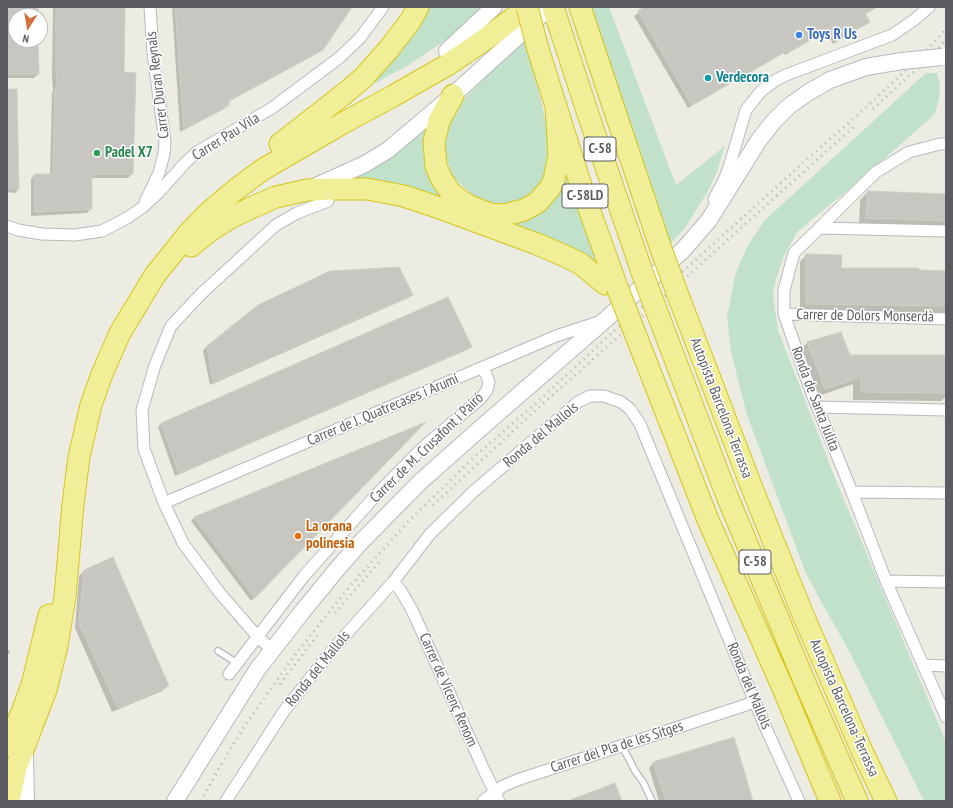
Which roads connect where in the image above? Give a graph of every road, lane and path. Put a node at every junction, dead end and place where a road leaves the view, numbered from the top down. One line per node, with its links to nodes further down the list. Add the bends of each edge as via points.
1 (150, 7): 19 (street, Carrer Duran Reynals, via 153,54 165,142 159,173)
2 (383, 7): 19 (street, Carrer Pau Vila, via 360,38 339,58 272,108 197,152)
3 (418, 7): 15 (highway, via 388,50 363,78)
4 (494, 7): 11 (main road)
5 (510, 7): 11 (highway)
6 (527, 7): 14 (highway, C-58LD, bridge); 24 (highway, via 449,64 262,170 208,213)
7 (550, 7): 13 (main road)
8 (929, 7): 23 (street, via 892,35 786,75 761,91 746,110 725,178)
9 (581, 12): 58 (highway, Autopista Barcelona-Terrassa / C-58, bridge, via 662,252 752,488 801,610)
10 (556, 17): 57 (highway, Autopista Barcelona-Terrassa / C-58, bridge, via 642,272 730,503)
11 (447, 51): 15 (highway)
12 (944, 57): 23 (main road, bridge, via 866,67 809,92 789,106 759,140 713,214)
13 (453, 95): 14 (highway, via 439,121 434,142 436,166 451,193 467,205 490,214 504,215 524,210 538,202 550,188 559,155); 17 (main road, via 388,150 365,164)
14 (556, 104): 25 (highway, C-58LD)
15 (280, 144): 47 (highway, via 218,188 171,234 130,288 97,351 80,398 66,454 46,632 32,685)
16 (946, 144): 21 (street, Ronda de Santa Julita, via 909,152 876,172)
17 (307, 190): 24 (highway, via 276,197 230,218); 25 (highway, via 367,189 404,196 568,257)
18 (328, 201): 34 (street, via 297,213 276,225 201,294 171,326 154,365 142,410 144,449)
19 (143, 206): 20 (street, Carrer Pau Vila, via 102,231 75,235 42,234)
20 (7, 226)
21 (820, 228): 22 (street); 26 (street, Ronda de Santa Julita, via 794,253 784,290)
22 (946, 231)
23 (692, 240): 28 (main road)
24 (155, 275): 47 (highway, via 120,333 91,405 79,457 58,646 46,690)
25 (611, 285): 56 (highway, bridge, via 624,306 708,520)
26 (784, 314): 27 (street, Carrer de Dolors Monserdà); 30 (street, Ronda de Santa Julita)
27 (946, 318)
28 (604, 321): 29 (street, Carrer de J. Quatrecases i Arumí, via 556,336); 39 (main road, via 420,482 361,542)
29 (481, 368): 34 (street, Carrer de J. Quatrecases i Arumí); 38 (street, Carrer de M. Crusafont i Pairó, via 490,382 481,398 419,451 377,494 304,576)
30 (817, 407): 31 (street); 32 (street, Ronda de Santa Julita)
31 (946, 410)
32 (852, 492): 33 (street); 35 (street, Ronda de Santa Julita)
33 (946, 493)
34 (164, 503): 38 (street, via 182,543 218,592)
35 (886, 581): 37 (street); 42 (street, Ronda de Santa Julita)
36 (393, 582): 45 (street, Ronda del Mallols, via 430,534 473,492 578,402 590,396 604,396 621,402 630,409 640,424); 49 (street, Carrer de Vicenç Renom, via 412,610); 52 (street, Ronda del Mallols, via 333,649 284,711)
37 (946, 582)
38 (257, 636): 39 (street); 41 (street, Carrer de M. Crusafont i Pairó)
39 (272, 650): 51 (main road, via 250,679)
40 (218, 651): 41 (lane)
41 (237, 663): 44 (street, Carrer de M. Crusafont i Pairó)
42 (924, 666): 43 (street); 46 (street, Ronda de Santa Julita)
43 (946, 666)
44 (229, 674)
45 (755, 702): 48 (street, Carrer del Pla de les Sitges); 55 (street, Ronda del Mallols)
46 (946, 718)
47 (12, 743): 50 (highway, via 16,768)
48 (620, 746): 49 (street, Carrer del Pla de les Sitges, via 517,780 503,786); 54 (lane)
49 (497, 797): 53 (street, Carrer del Pla de les Sitges)
50 (13, 798)
51 (175, 801)
52 (226, 801)
53 (483, 801)
54 (652, 801)
55 (799, 801)
56 (830, 801)
57 (857, 801)
58 (886, 801)

